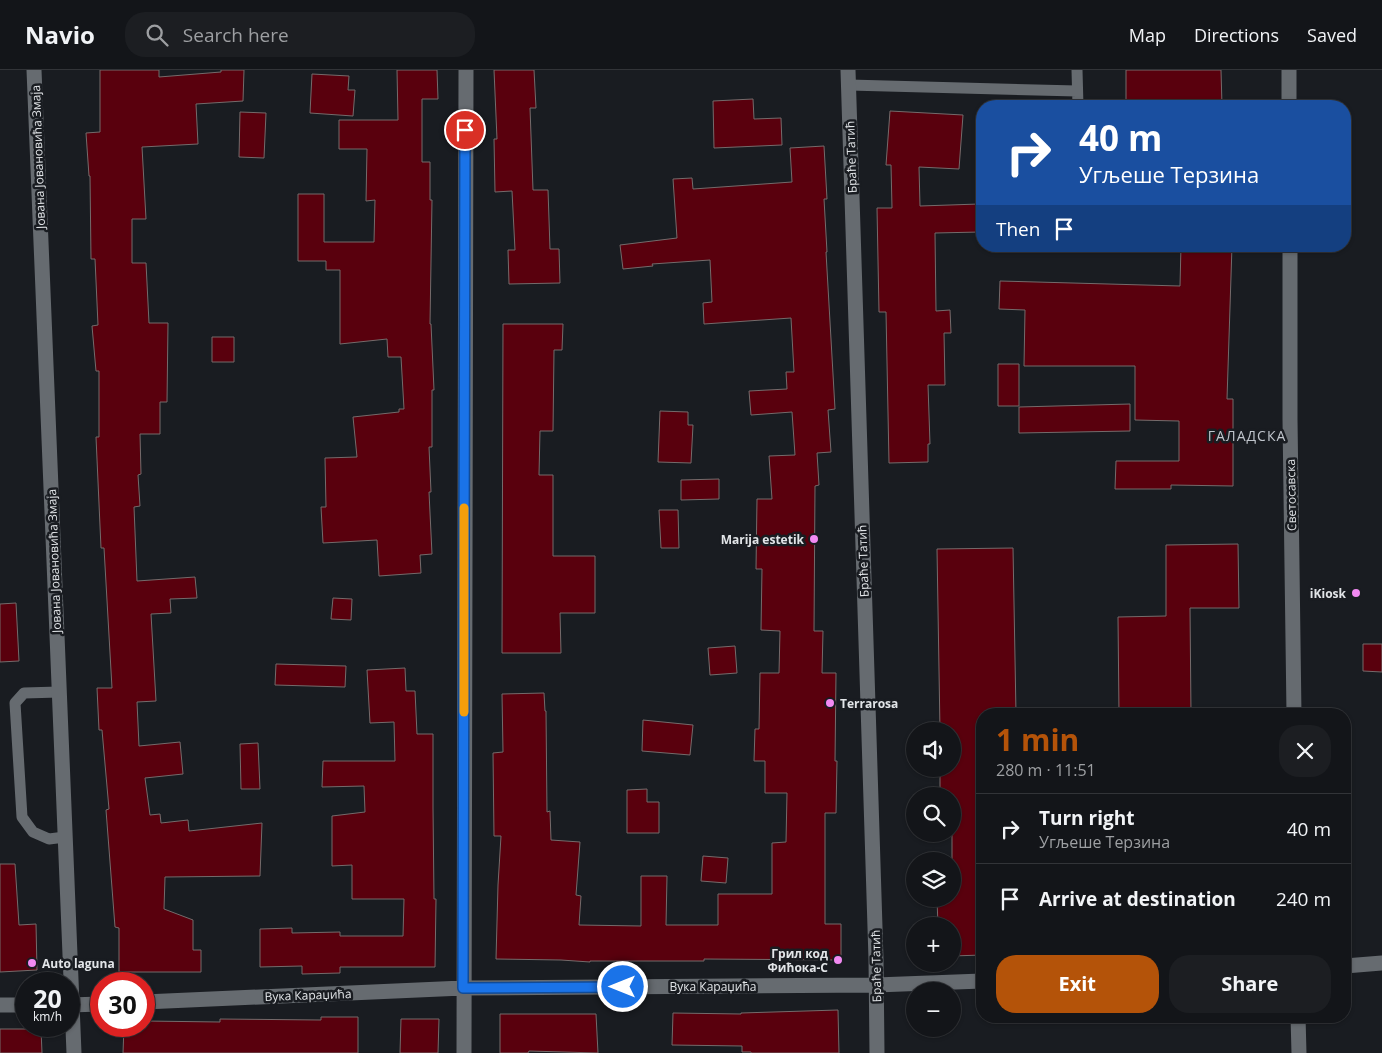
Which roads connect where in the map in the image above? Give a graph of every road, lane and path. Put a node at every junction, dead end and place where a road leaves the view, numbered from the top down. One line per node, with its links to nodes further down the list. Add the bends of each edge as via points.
1 (34, 70): 10 (street, Јована Јовановића Змаја)
2 (466, 70): 18 (street)
3 (1077, 70): 6 (lane)
4 (1289, 70): 8 (street)
5 (848, 77): 6 (lane); 17 (street, Браће Татић)
6 (1077, 91): 7 (lane)
7 (1078, 100)
8 (1289, 100)
9 (1290, 252): 11 (street, Светосавска)
10 (60, 692): 12 (street, Јована Јовановића Змаја); 12 (lane, via 24,693 15,703 22,818 33,832 49,839)
11 (1294, 708)
12 (65, 837): 15 (street, Јована Јовановића Змаја)
13 (1382, 963): 14 (street)
14 (1351, 966)
15 (69, 972)
16 (976, 981): 17 (street, Вука Караџића)
17 (876, 985): 18 (street, Вука Караџића); 26 (street, Браће Татић)
18 (463, 988): 19 (street, Вука Караџића); 25 (street)
19 (155, 1002)
20 (0, 1005): 21 (street)
21 (15, 1005)
22 (1298, 1023): 27 (street)
23 (73, 1037): 24 (street, Јована Јовановића Змаја)
24 (74, 1053)
25 (464, 1053)
26 (878, 1053)
27 (1300, 1053)

